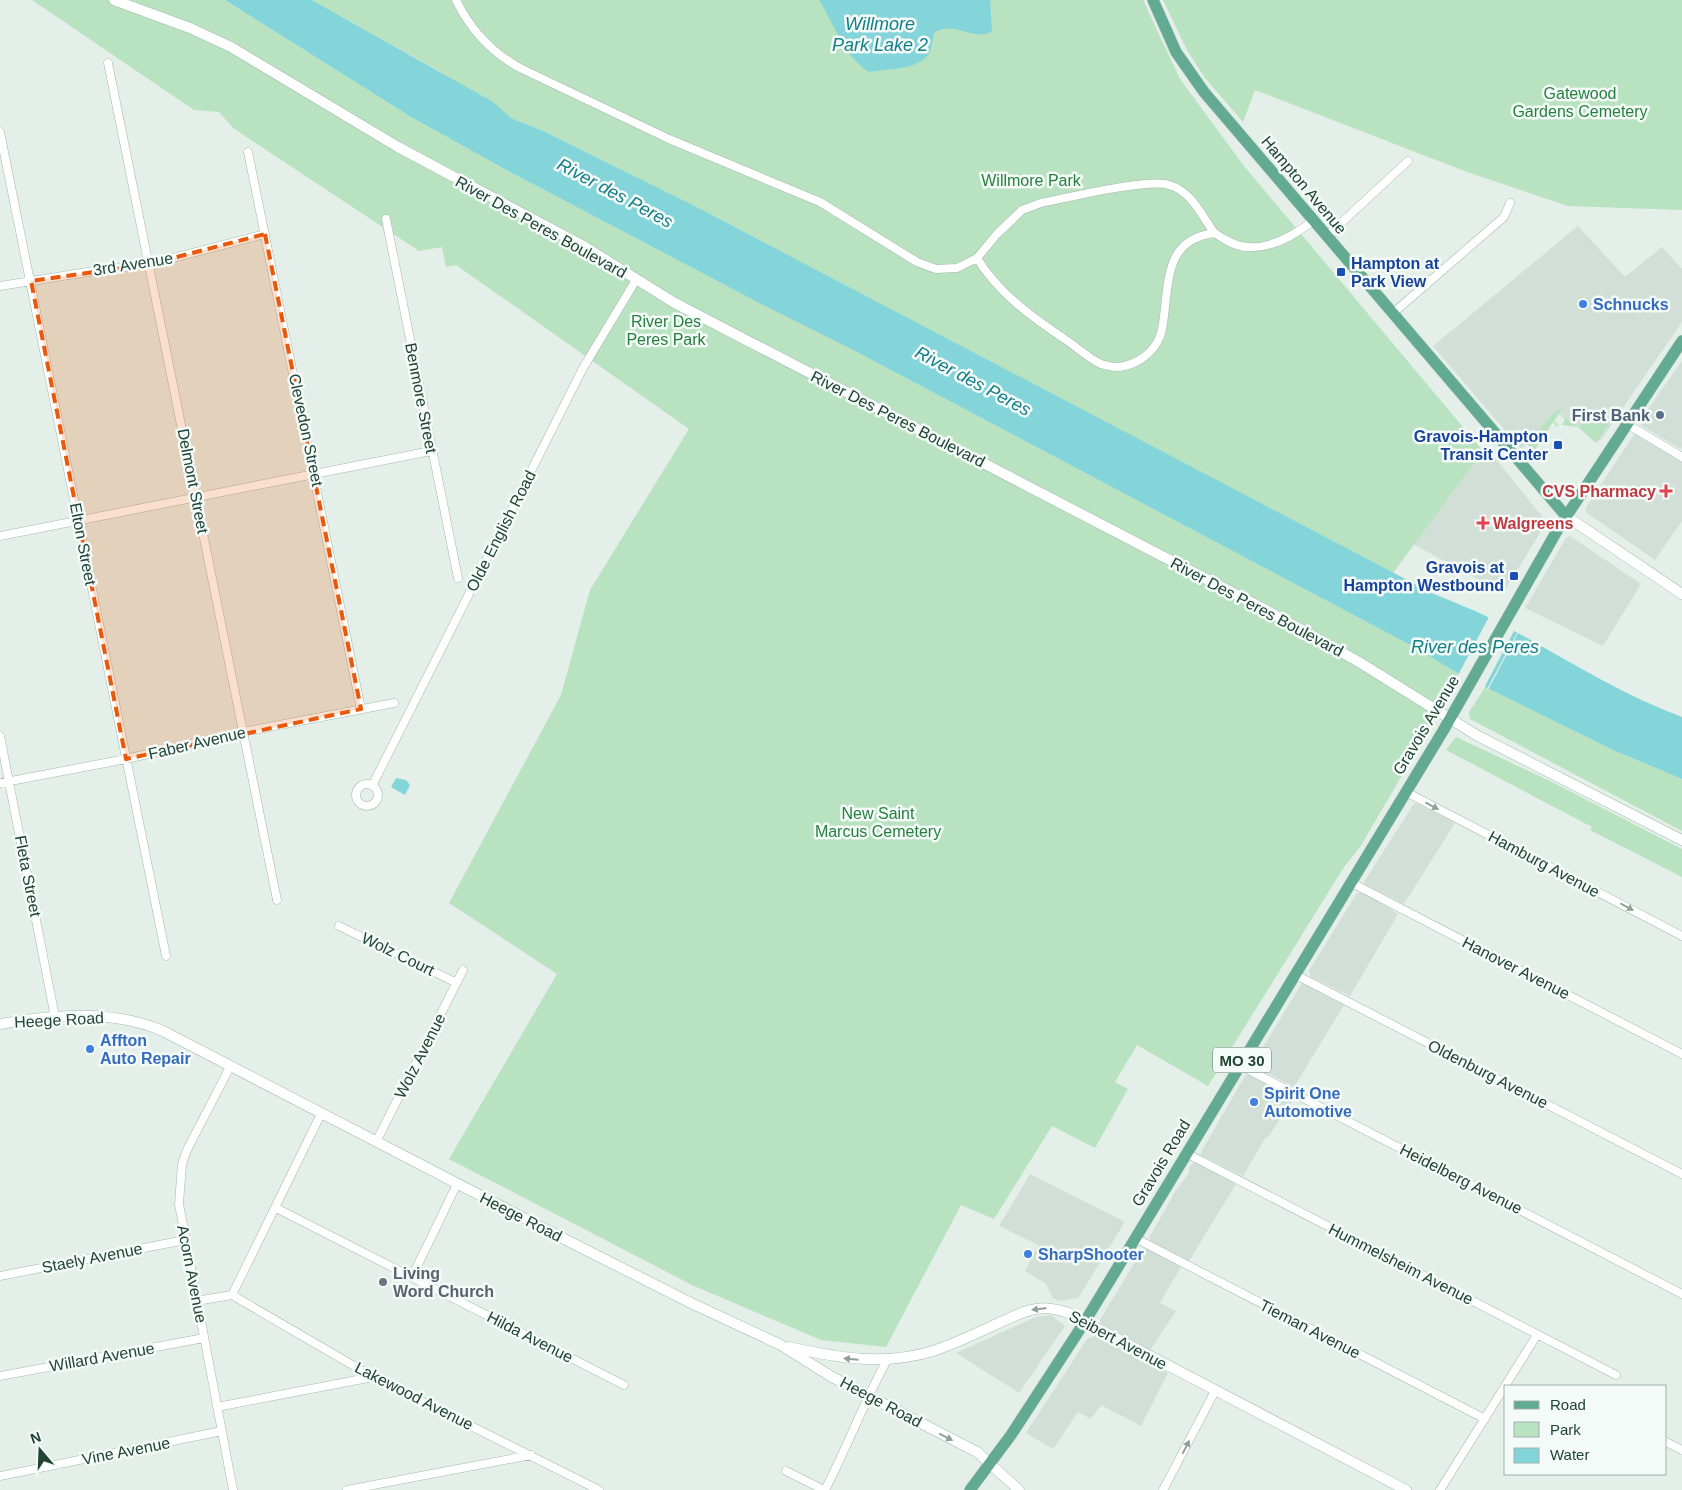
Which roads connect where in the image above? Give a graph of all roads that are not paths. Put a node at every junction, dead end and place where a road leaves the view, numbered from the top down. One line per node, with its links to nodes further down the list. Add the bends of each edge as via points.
1 (114, 0): 16 (main road, River Des Peres Boulevard, via 231,47 374,133 585,247)
2 (456, 0): 14 (street, via 485,42 520,68 670,139 820,202 917,262 936,269 957,268)
3 (1152, 0): 10 (main road, Hampton Avenue, via 1176,52 1204,92)
4 (108, 63): 15 (street, Delmont Street)
5 (0, 132): 17 (street, Elton Street)
6 (248, 152): 12 (street, Clevedon Street)
7 (1408, 161): 13 (street)
8 (1510, 203): 19 (street, via 1504,217)
9 (386, 218): 22 (street, Benmore Street)
10 (1313, 221): 11 (street, via 1275,244 1257,248 1237,247); 13 (main road, Hampton Avenue)
11 (1215, 233): 14 (street, via 1192,200 1180,190 1157,183 1041,203 1022,210 996,234); 14 (street, via 1197,235 1181,248 1170,270 1158,343 1149,354 1120,367 1101,364 1020,308)
12 (265, 234): 15 (street, 3rd Avenue); 24 (street, Clevedon Street)
13 (1326, 237): 19 (main road, Hampton Avenue)
14 (977, 258)
15 (150, 264): 17 (street, 3rd Avenue); 25 (street, Delmont Street)
16 (636, 280): 33 (main road, River Des Peres Boulevard, via 683,308 1280,618 1372,670); 39 (street, Olde English Road, via 583,368)
17 (31, 281): 18 (street, 3rd Avenue); 27 (street, Elton Street)
18 (0, 286)
19 (1392, 314): 26 (main road, Hampton Avenue)
20 (1682, 341): 21 (main road, Gravois Avenue / MO 30)
21 (1627, 424): 23 (street); 26 (main road, Gravois Avenue / MO 30)
22 (431, 451): 24 (street); 29 (street, Benmore Street)
23 (1681, 456)
24 (315, 474): 25 (street); 32 (street, Clevedon Street)
25 (196, 498): 27 (street); 34 (street, Delmont Street)
26 (1566, 516): 30 (main road); 33 (main road, Gravois Avenue / MO 30)
27 (78, 522): 28 (street); 36 (street, Elton Street)
28 (0, 536)
29 (458, 578)
30 (1682, 594)
31 (394, 703): 32 (street, Faber Avenue)
32 (361, 708): 34 (street, Faber Avenue)
33 (1450, 720): 40 (main road, Gravois Avenue / MO 30); 41 (main road, River Des Peres Boulevard)
34 (243, 732): 36 (street, Faber Avenue); 44 (street, Delmont Street)
35 (0, 736): 37 (street, Fleta Street)
36 (126, 759): 37 (street, Faber Avenue); 47 (street, Elton Street)
37 (9, 781): 38 (street, Faber Avenue); 51 (street, Fleta Street)
38 (0, 782)
39 (372, 786)
40 (1406, 792): 42 (main road, Gravois Avenue / MO 30); 46 (street, Hamburg Avenue, one-way to 46)
41 (1682, 840)
42 (1372, 846): 43 (main road, Gravois Road / MO 30)
43 (1350, 882): 49 (main road, Gravois Road / MO 30); 53 (street, Hanover Avenue)
44 (277, 900)
45 (339, 926): 50 (street, Wolz Court)
46 (1682, 936)
47 (166, 956)
48 (463, 970): 50 (street, Wolz Avenue)
49 (1294, 974): 54 (main road, Gravois Road / MO 30); 59 (street, Oldenburg Avenue)
50 (457, 983): 57 (street, Wolz Avenue)
51 (55, 1016): 52 (main road, Heege Road); 55 (main road, Heege Road, via 100,1016 135,1021 161,1030)
52 (0, 1024)
53 (1682, 1054)
54 (1239, 1065): 58 (main road, Gravois Road / MO 30); 66 (street, Heidelberg Avenue)
55 (230, 1067): 56 (main road, Heege Road); 63 (street, Acorn Avenue, via 182,1164 179,1204)
56 (322, 1114): 57 (main road, Heege Road); 61 (street)
57 (376, 1142): 60 (main road, Heege Road)
58 (1186, 1153): 62 (main road, Gravois Road / MO 30); 70 (street, Hummelsheim Avenue)
59 (1682, 1174)
60 (457, 1184): 65 (street); 72 (main road, Heege Road, via 691,1303)
61 (276, 1208): 65 (street, Hilda Avenue); 67 (street)
62 (1135, 1238): 69 (main road, Gravois Road / MO 30); 83 (street, Tieman Avenue)
63 (185, 1240): 64 (street, Staely Avenue); 68 (street, Acorn Avenue)
64 (0, 1276)
65 (412, 1277): 78 (street, Hilda Avenue)
66 (1682, 1294)
67 (232, 1295): 68 (street); 76 (street, Lakewood Avenue)
68 (196, 1301): 71 (street, Acorn Avenue)
69 (1084, 1323): 73 (main road, Seibert Avenue, one-way to 73, via 1059,1310 1036,1308 933,1351); 79 (main road, Seibert Avenue); 88 (main road, Gravois Road / MO 30)
70 (1537, 1335): 75 (street, Hummelsheim Avenue); 77 (street)
71 (204, 1338): 74 (street, Willard Avenue); 82 (street, Acorn Avenue)
72 (782, 1345): 73 (main road, Seibert Avenue, one-way to 72, via 833,1357); 80 (main road, Heege Road)
73 (887, 1360): 80 (street)
74 (0, 1376)
75 (1616, 1376)
76 (373, 1377): 82 (street); 87 (street, Lakewood Avenue)
77 (1509, 1385)
78 (624, 1386)
79 (1215, 1391): 97 (street, one-way to 79); 98 (main road, Seibert Avenue)
80 (868, 1395): 88 (main road, Heege Road, one-way to 88, via 977,1452); 94 (street, via 849,1443)
81 (1502, 1398): 83 (street)
82 (217, 1407): 84 (street, Acorn Avenue)
83 (1485, 1419): 99 (street)
84 (222, 1431): 90 (street, Vine Avenue); 91 (street, Acorn Avenue)
85 (1667, 1442): 86 (street)
86 (1682, 1450)
87 (531, 1455): 92 (street); 93 (street, Lakewood Avenue)
88 (990, 1464): 95 (main road, Gravois Road / MO 30); 96 (main road, Heege Road)
89 (786, 1471): 94 (street)
90 (0, 1476)
91 (233, 1490)
92 (347, 1490)
93 (599, 1490)
94 (824, 1490)
95 (970, 1490)
96 (1019, 1490)
97 (1163, 1490)
98 (1406, 1490)
99 (1440, 1490)

